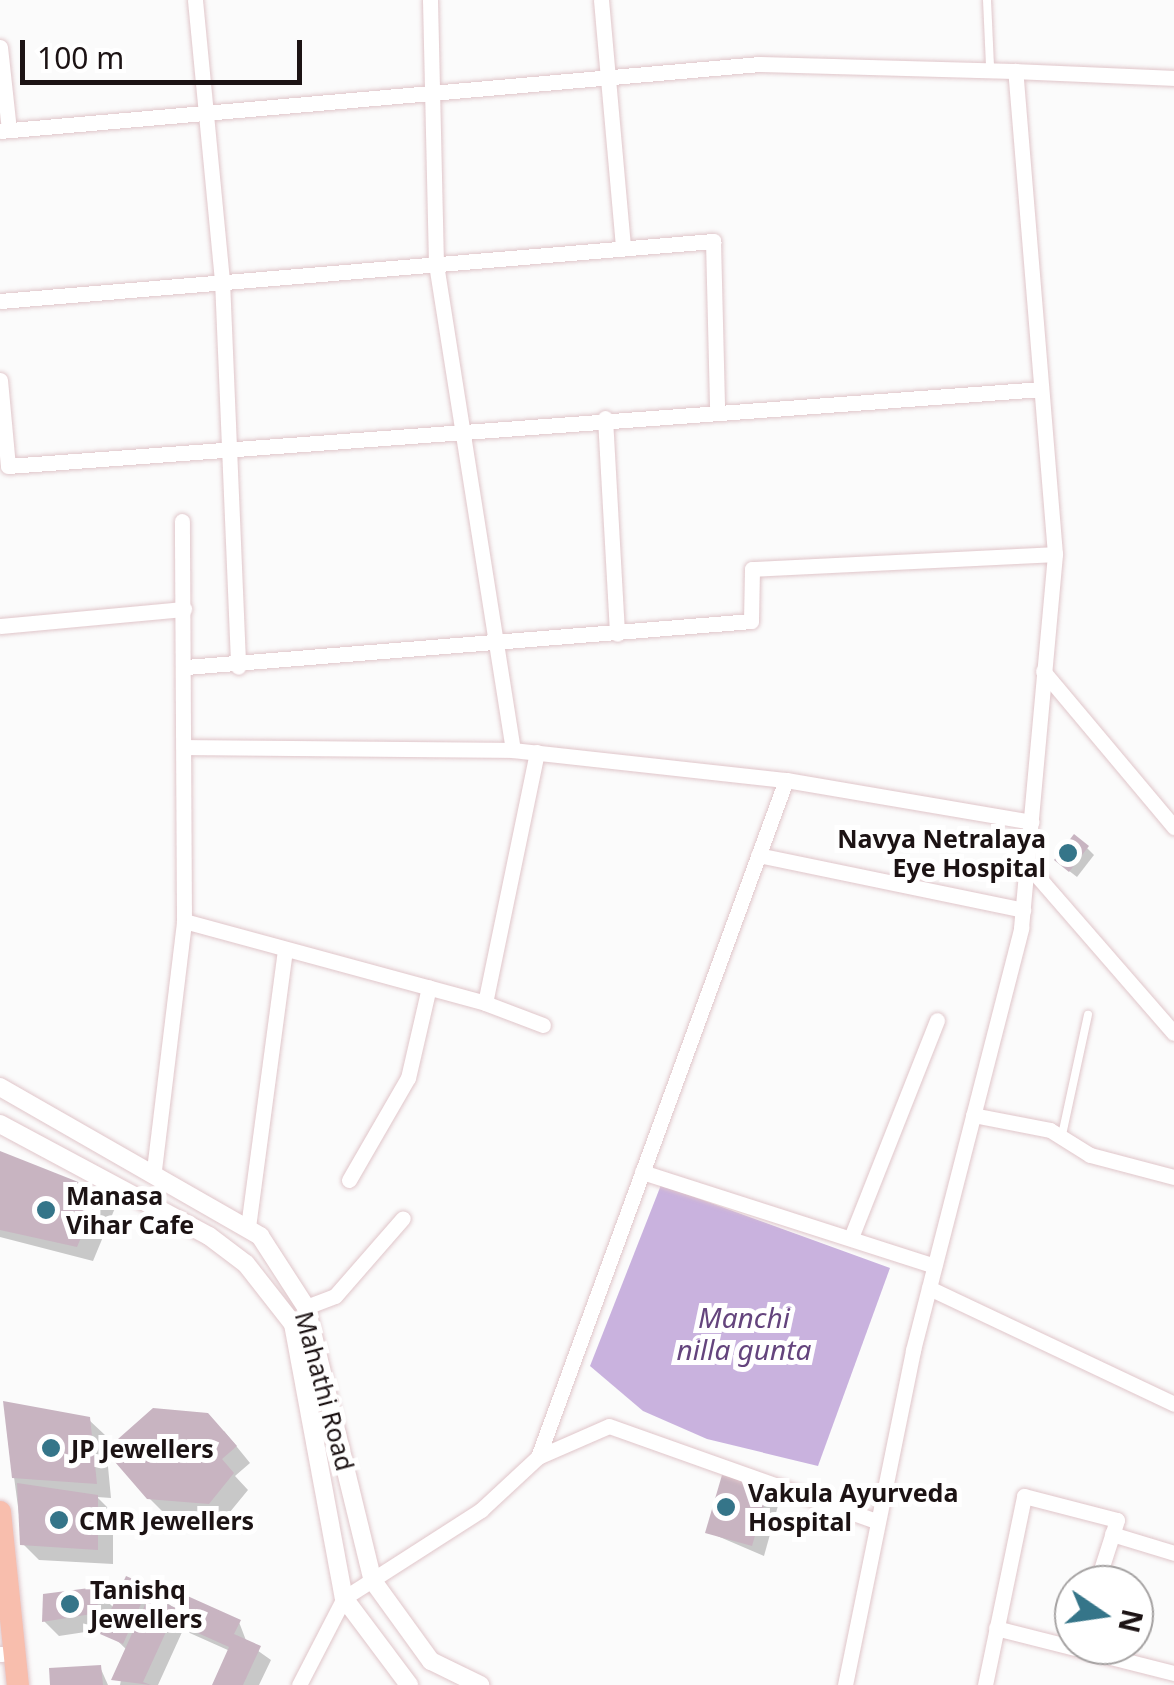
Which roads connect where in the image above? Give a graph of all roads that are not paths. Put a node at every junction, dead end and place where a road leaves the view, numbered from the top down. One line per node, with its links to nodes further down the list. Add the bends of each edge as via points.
1 (195, 0): 11 (street)
2 (430, 0): 10 (street)
3 (601, 0): 8 (street)
4 (987, 0): 6 (lane)
5 (0, 47): 12 (street)
6 (990, 65): 7 (street); 8 (street, via 759,64)
7 (1015, 71): 9 (street); 18 (street)
8 (614, 76): 10 (street); 13 (street)
9 (1174, 78)
10 (436, 99): 11 (street); 14 (street)
11 (210, 112): 12 (street); 15 (street)
12 (5, 130)
13 (624, 246): 14 (street); 19 (street, via 713,241)
14 (436, 264): 15 (street); 21 (street)
15 (222, 280): 16 (street); 22 (street)
16 (0, 301)
17 (0, 380): 22 (street, via 8,466 98,466)
18 (1042, 389): 19 (street); 24 (street)
19 (717, 408): 20 (street)
20 (604, 418): 21 (street); 27 (street)
21 (464, 430): 22 (street); 28 (street)
22 (226, 446): 30 (street)
23 (182, 521): 25 (street)
24 (1055, 554): 27 (street, via 752,569 751,621); 31 (street)
25 (184, 609): 26 (street); 29 (street)
26 (0, 626)
27 (617, 634): 28 (street)
28 (490, 645): 30 (street); 33 (street)
29 (186, 667): 30 (street); 32 (street)
30 (238, 667)
31 (1043, 671): 36 (street); 37 (street)
32 (185, 747): 33 (street); 41 (street)
33 (513, 750): 34 (street)
34 (537, 752): 35 (street); 44 (street)
35 (786, 780): 36 (street); 38 (street)
36 (1031, 822): 39 (street)
37 (1174, 827)
38 (758, 856): 40 (street); 54 (street)
39 (1026, 863): 40 (street); 48 (street, via 1123,985)
40 (1023, 910): 50 (street)
41 (184, 921): 42 (street); 53 (street)
42 (285, 948): 43 (street); 58 (street)
43 (429, 987): 44 (street); 56 (street, via 408,1078)
44 (486, 1004): 47 (street)
45 (1088, 1015): 52 (lane)
46 (937, 1020): 59 (street)
47 (543, 1024)
48 (1174, 1033)
49 (0, 1086): 53 (street, Mahathi Road)
50 (973, 1115): 52 (street); 60 (street)
51 (0, 1124): 72 (street, Mahathi Road, via 218,1242 293,1324)
52 (1062, 1135): 55 (street, via 1094,1156)
53 (154, 1170): 58 (street, Mahathi Road)
54 (642, 1172): 59 (street); 64 (street)
55 (1174, 1177)
56 (349, 1180)
57 (403, 1218): 62 (street, via 334,1296)
58 (248, 1226): 62 (street, Mahathi Road)
59 (852, 1235): 60 (street)
60 (934, 1266): 61 (street)
61 (929, 1288): 63 (street); 66 (street)
62 (306, 1307): 71 (street, Mahathi Road)
63 (1174, 1404)
64 (538, 1456): 66 (street, via 609,1426); 71 (street, via 481,1510)
65 (0, 1512): 70 (main road)
66 (876, 1521): 83 (street)
67 (1112, 1534): 68 (street); 69 (street); 73 (street, via 1117,1520 1024,1496)
68 (1174, 1552)
69 (1102, 1565)
70 (4, 1575): 79 (main road)
71 (373, 1581): 72 (street); 82 (street, Mahathi Road, via 431,1661)
72 (344, 1598): 80 (street); 81 (street, Mahathi Road)
73 (996, 1628): 74 (street); 84 (street)
74 (1054, 1641)
75 (1, 1649): 78 (main road)
76 (1145, 1665): 77 (street)
77 (1174, 1673)
78 (5, 1685)
79 (18, 1685)
80 (299, 1685)
81 (408, 1685)
82 (480, 1685)
83 (845, 1685)
84 (986, 1685)

